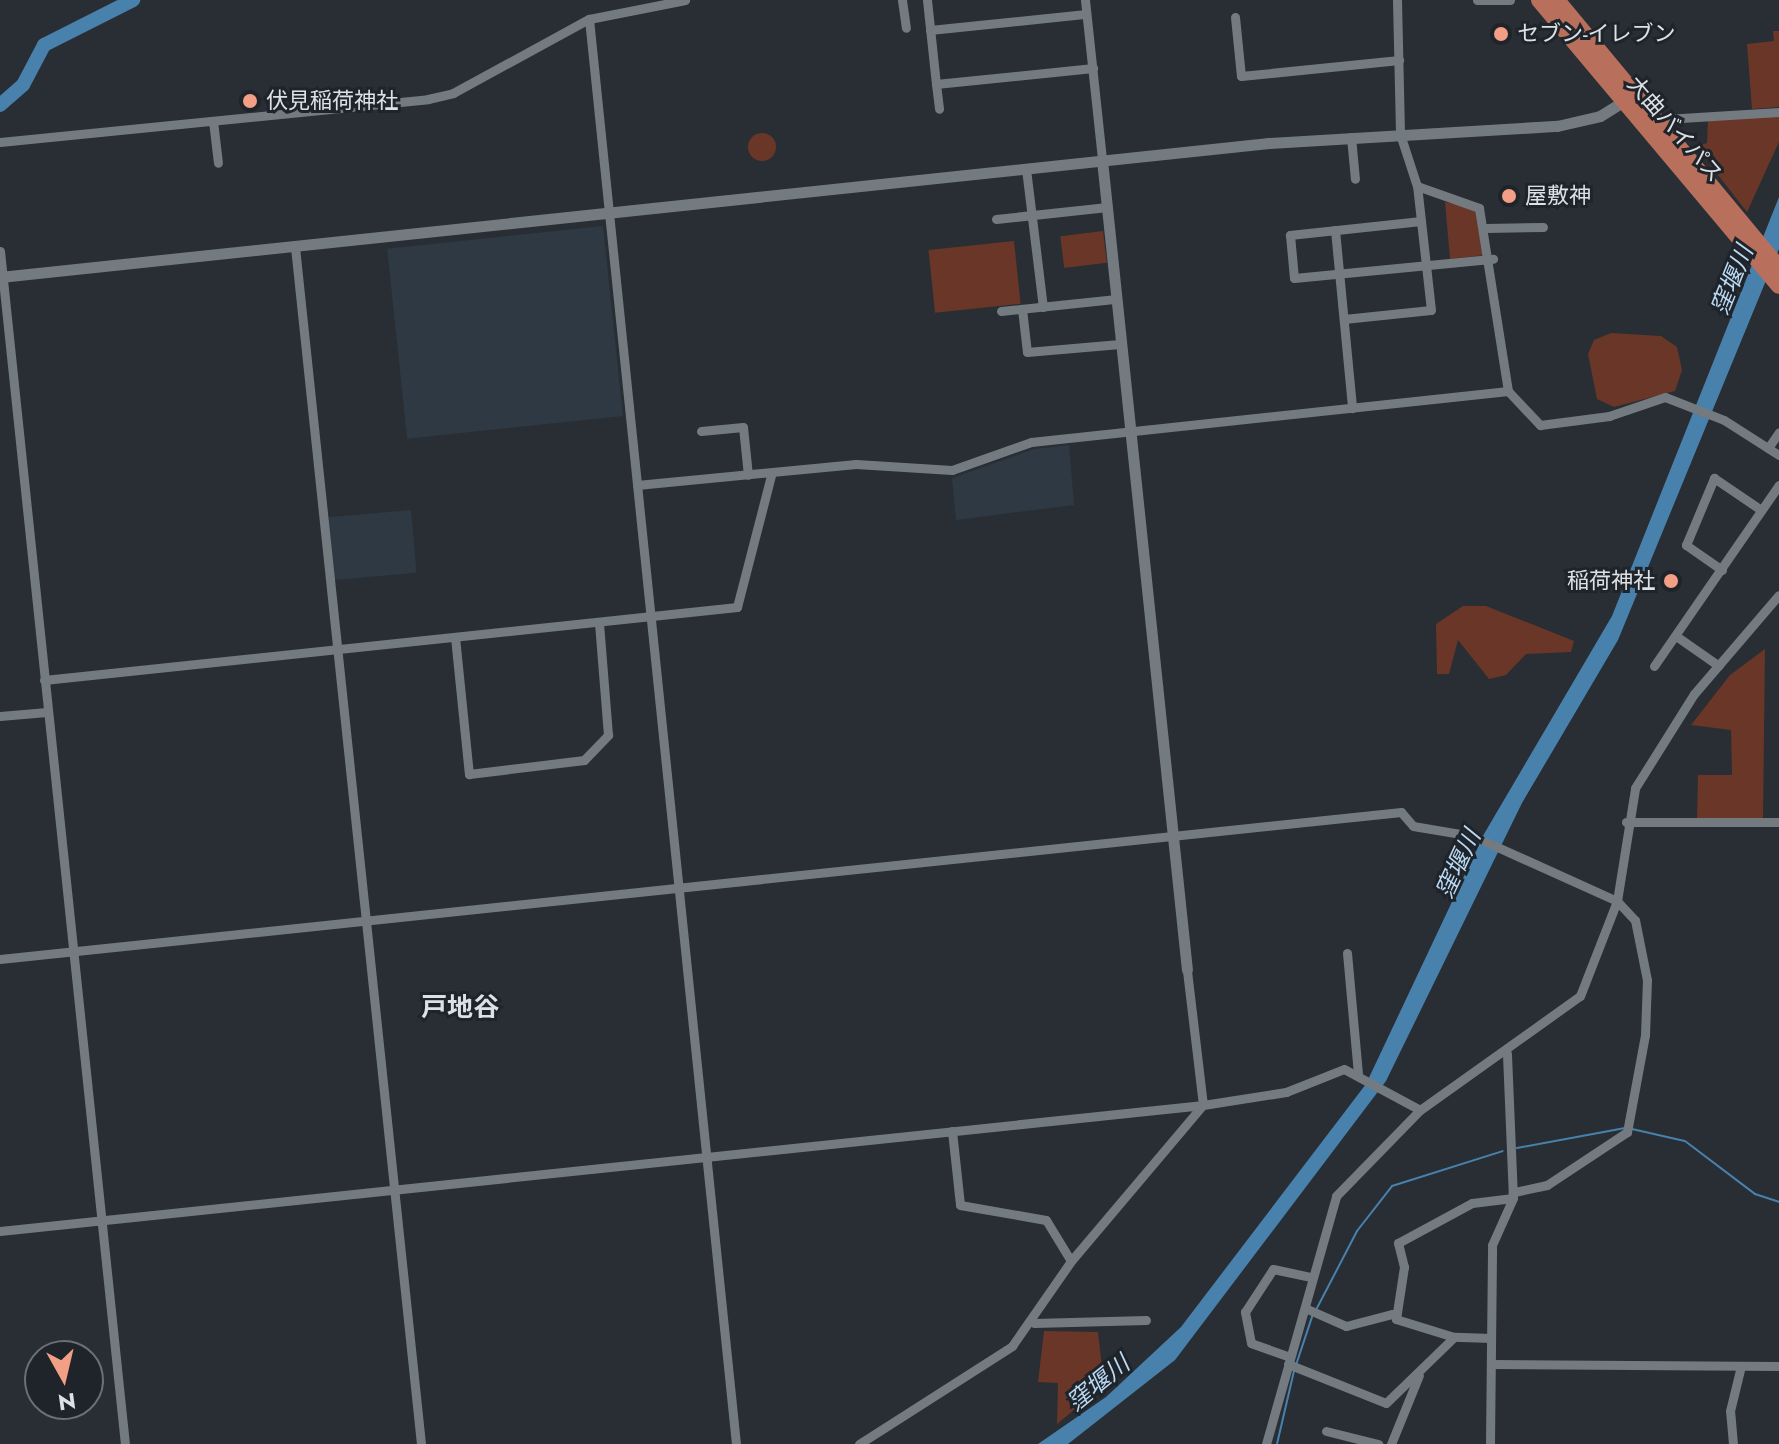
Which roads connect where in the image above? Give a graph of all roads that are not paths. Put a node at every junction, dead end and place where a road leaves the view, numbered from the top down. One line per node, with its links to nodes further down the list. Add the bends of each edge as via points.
1 (685, 0): 12 (street)
2 (902, 0): 13 (street)
3 (927, 0): 14 (street)
4 (1085, 0): 10 (street)
5 (1397, 0): 15 (street)
6 (1477, 0): 7 (street)
7 (1510, 0)
8 (1539, 0): 18 (highway, 大曲バイパス)
9 (1557, 0): 36 (highway, 大曲バイパス)
10 (1086, 14): 14 (street); 16 (street)
11 (1235, 17): 15 (street, via 1241,76)
12 (589, 19): 22 (street, via 453,93); 32 (street)
13 (906, 28)
14 (930, 30): 17 (street)
15 (1399, 60): 23 (street)
16 (1093, 68): 17 (street); 26 (street)
17 (936, 84): 19 (street)
18 (1622, 102): 23 (street, via 1584,122); 36 (highway, 大曲バイパス)
19 (939, 109)
20 (1779, 112): 21 (street)
21 (1665, 119)
22 (213, 121): 25 (street); 27 (street)
23 (1400, 134): 24 (street); 30 (street)
24 (1351, 137): 26 (street); 29 (street)
25 (0, 142)
26 (1102, 160): 28 (street); 31 (street)
27 (218, 163)
28 (1026, 169): 32 (street); 33 (street)
29 (1355, 179)
30 (1417, 186): 35 (street); 38 (street, via 1469,201)
31 (1107, 207): 33 (street); 48 (street)
32 (609, 214): 40 (street); 63 (street)
33 (1032, 215): 34 (street); 49 (street)
34 (996, 219)
35 (1421, 221): 39 (street); 43 (street)
36 (1736, 226): 44 (highway, 大曲バイパス); 47 (highway, 大曲バイパス)
37 (1543, 227): 38 (street)
38 (1486, 228): 42 (street)
39 (1335, 230): 45 (street); 45 (street, via 1290,235 1294,278)
40 (295, 247): 46 (street); 72 (street)
41 (0, 251): 46 (street)
42 (1493, 259): 43 (street); 54 (street)
43 (1426, 266): 45 (street); 52 (street, via 1431,310)
44 (1779, 267)
45 (1340, 273): 52 (street)
46 (1, 277): 75 (street)
47 (1779, 286)
48 (1116, 299): 49 (street); 53 (street)
49 (1043, 307): 50 (street)
50 (1022, 309): 51 (street); 53 (street, via 1027,352)
51 (1001, 311)
52 (1344, 319): 55 (street)
53 (1120, 344): 57 (street)
54 (1508, 391): 55 (street); 59 (street, via 1540,425 1609,416 1657,397 1677,400 1724,420)
55 (1352, 408): 57 (street)
56 (701, 431): 62 (street, via 743,427)
57 (1130, 432): 61 (street, via 1031,442 952,470 856,464); 80 (street)
58 (1779, 432): 59 (street)
59 (1768, 448): 60 (street)
60 (1779, 455)
61 (772, 472): 62 (street); 68 (street, via 737,607)
62 (748, 475): 63 (street)
63 (637, 485): 68 (street)
64 (1779, 485): 65 (street)
65 (1761, 510): 66 (street); 66 (street, via 1714,478 1686,545)
66 (1722, 570): 70 (street)
67 (1779, 595): 74 (street)
68 (650, 617): 69 (street); 81 (street)
69 (599, 623): 71 (street); 71 (street, via 608,735 584,760 469,774)
70 (1676, 636): 73 (street); 74 (street)
71 (455, 637): 72 (street)
72 (337, 650): 75 (street); 83 (street)
73 (1654, 666)
74 (1719, 666): 78 (street, via 1645,767)
75 (44, 680): 76 (street)
76 (47, 712): 77 (street); 84 (street)
77 (0, 716)
78 (1626, 822): 79 (street); 82 (street)
79 (1779, 822)
80 (1173, 835): 81 (street); 82 (street, via 1401,812 1413,826 1473,836); 87 (street)
81 (678, 887): 83 (street); 93 (street)
82 (1617, 901): 88 (street, via 1580,996); 95 (street, via 1635,920 1647,980 1628,1128 1547,1185)
83 (365, 919): 84 (street); 94 (street)
84 (73, 951): 86 (street); 96 (street)
85 (1347, 953): 89 (street)
86 (0, 959)
87 (1187, 970): 90 (street)
88 (1507, 1053): 91 (street); 95 (street)
89 (1359, 1074): 90 (street, via 1344,1069 1286,1092); 91 (street)
90 (1203, 1105): 92 (street); 98 (street)
91 (1420, 1110): 99 (street, via 1336,1196)
92 (952, 1131): 93 (street); 98 (street, via 960,1205 1046,1220)
93 (707, 1158): 94 (street); 114 (street)
94 (393, 1191): 96 (street); 113 (street)
95 (1513, 1195): 101 (street, via 1472,1203 1406,1233 1398,1243 1404,1267); 105 (street, via 1492,1245)
96 (100, 1220): 97 (street); 112 (street)
97 (0, 1231)
98 (1071, 1261): 103 (street)
99 (1311, 1277): 100 (street); 106 (street, via 1273,1269 1245,1312 1251,1343)
100 (1305, 1308): 101 (street, via 1346,1326); 106 (street)
101 (1392, 1314): 104 (street)
102 (1146, 1320): 103 (street)
103 (1034, 1323): 115 (street, via 977,1373)
104 (1454, 1337): 105 (street); 110 (street)
105 (1491, 1338): 107 (street)
106 (1292, 1363): 110 (street, via 1386,1403); 116 (street)
107 (1491, 1364): 108 (street); 119 (street)
108 (1741, 1366): 109 (street); 120 (street, via 1730,1411)
109 (1779, 1366)
110 (1420, 1371): 118 (street)
111 (1326, 1431): 117 (street)
112 (125, 1444)
113 (421, 1444)
114 (736, 1444)
115 (859, 1444)
116 (1266, 1444)
117 (1378, 1444)
118 (1391, 1444)
119 (1490, 1444)
120 (1733, 1444)

